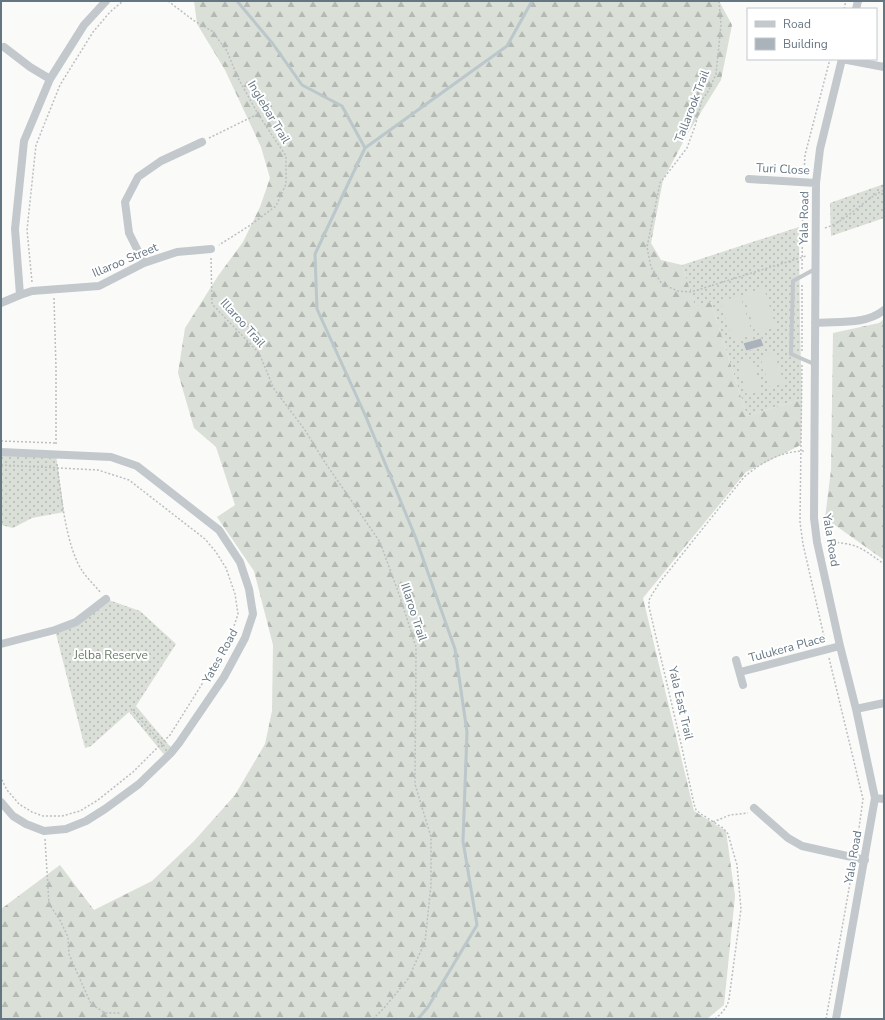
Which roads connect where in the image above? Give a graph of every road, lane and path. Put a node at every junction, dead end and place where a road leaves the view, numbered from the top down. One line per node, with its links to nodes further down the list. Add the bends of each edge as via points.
1 (106, 1): 9 (street, via 84,25)
2 (123, 1): 21 (path, via 93,32 60,85 36,145 27,230)
3 (168, 1): 10 (path, Inglebar Trail, via 212,31 227,51 237,76)
4 (719, 1): 17 (path, Tallarook Trail, via 721,25 716,74 702,100 686,148 660,183 647,248 651,267 662,284 678,291 691,292)
5 (4, 47): 9 (street, via 30,68)
6 (842, 60): 13 (street, Yala Road, via 820,149)
7 (847, 60): 8 (street)
8 (884, 67)
9 (50, 79): 22 (street, via 24,141 15,229)
10 (258, 114): 11 (path); 16 (path, Inglebar Trail, via 286,156 286,184 276,206 229,240)
11 (202, 142): 18 (street, via 161,161 138,178 125,202 129,233)
12 (749, 179): 13 (street, Turi Close)
13 (816, 183): 15 (street, Yala Road)
14 (884, 190): 15 (path, via 826,228)
15 (815, 227): 17 (street, Yala Road)
16 (211, 249): 18 (street, Illaroo Street, via 177,252); 56 (path, Illaroo Trail, via 212,304 259,353 274,389 305,430 380,542 416,647 415,784 431,837 431,885 425,942 408,979)
17 (815, 254): 19 (street, Yala Road)
18 (144, 263): 20 (street, Illaroo Street, via 99,286)
19 (815, 268): 25 (street, Yala Road); 26 (lane, via 793,281 791,354)
20 (54, 290): 21 (street, Illaroo Street); 28 (path)
21 (32, 291): 22 (street, Illaroo Street)
22 (20, 295): 23 (street, Illaroo Street)
23 (1, 303)
24 (884, 310): 25 (street, via 878,315 862,320)
25 (816, 323): 26 (street, Yala Road)
26 (815, 364): 29 (street, Yala Road)
27 (1, 441): 28 (path)
28 (56, 443): 31 (path)
29 (814, 450): 34 (street, Yala Road, via 814,518); 52 (path, Yala East Trail, via 781,454 750,472 660,582 650,600 649,608 694,804 696,810)
30 (1, 452): 31 (street, Yates Road)
31 (56, 455): 33 (path); 46 (street, Yates Road, via 111,457 137,466 219,530 240,562 249,589 253,614 245,638 224,677)
32 (1, 465): 33 (path)
33 (58, 469): 36 (path, via 74,555 82,571); 45 (path, via 98,470 129,480 205,539 226,568 235,594 238,614 229,641)
34 (817, 542): 35 (path, via 846,542 861,547); 38 (street, Yala Road)
35 (884, 564)
36 (106, 599): 37 (street, via 76,622)
37 (1, 644)
38 (840, 646): 40 (street, Tulukera Place); 44 (street, Yala Road)
39 (736, 660): 40 (street)
40 (740, 672): 41 (street)
41 (743, 685)
42 (884, 703): 44 (street)
43 (132, 709): 45 (path)
44 (856, 709): 48 (street, Yala Road)
45 (163, 744): 46 (path); 47 (path, via 98,800 80,811 62,816 43,816 19,804)
46 (170, 753): 53 (street, Yates Road, via 139,784 105,810 66,829)
47 (1, 778)
48 (875, 798): 49 (street); 54 (street, Yala Road)
49 (884, 799)
50 (1, 802): 53 (street, Yates Road, via 13,816)
51 (756, 810): 52 (path, via 730,815); 54 (street, via 788,838 802,846)
52 (713, 822): 57 (path, Yala East Trail, via 723,828 730,839 737,865 741,909 727,1006)
53 (44, 831): 55 (path, via 49,904 68,937 69,954 91,1004 105,1013)
54 (865, 860): 58 (street, Yala Road)
55 (121, 1013)
56 (373, 1019)
57 (715, 1019)
58 (836, 1019)

